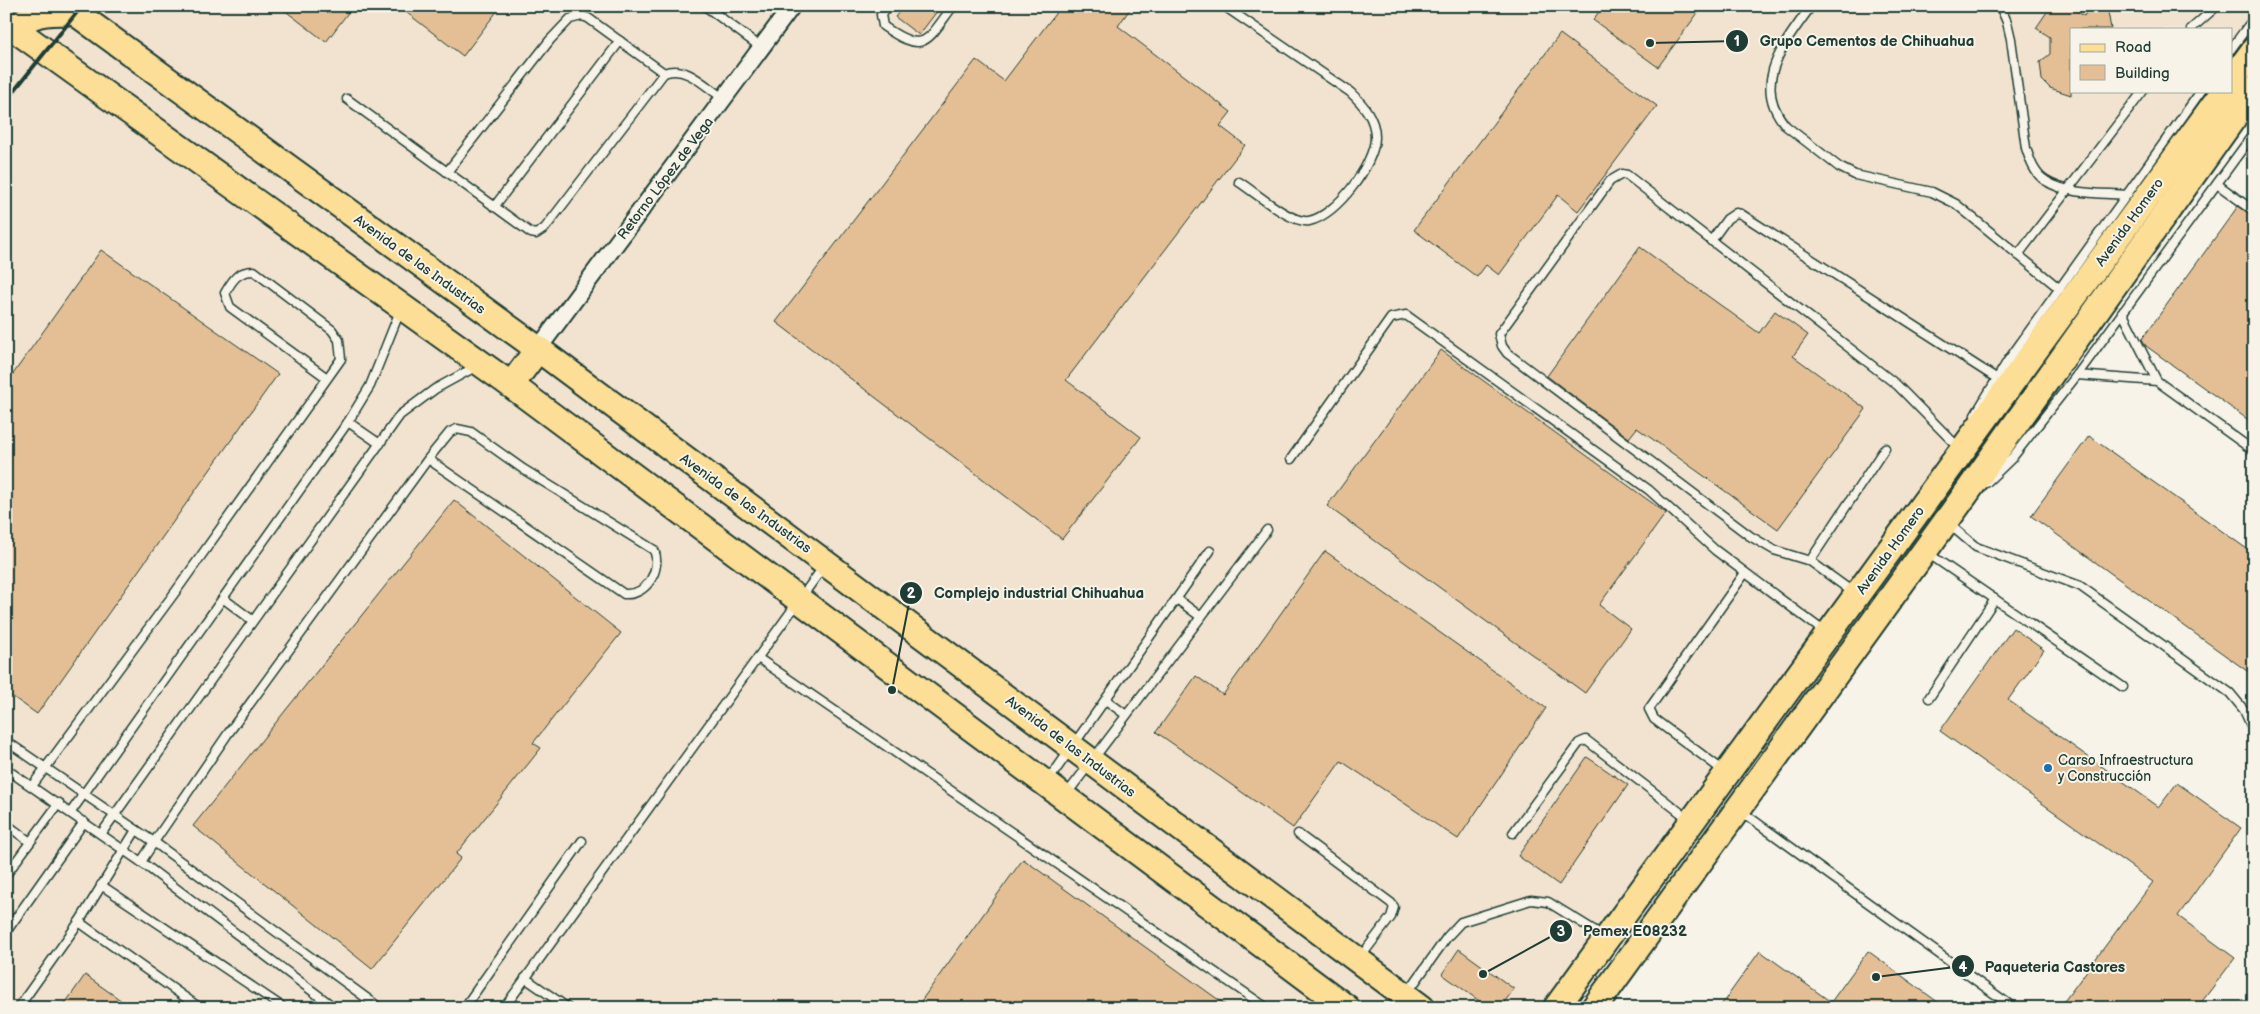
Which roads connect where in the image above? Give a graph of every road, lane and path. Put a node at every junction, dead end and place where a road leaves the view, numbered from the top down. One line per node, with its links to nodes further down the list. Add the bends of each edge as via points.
1 (705, 6): 14 (lane)
2 (792, 6): 14 (street, Retorno López de Vega)
3 (888, 6): 4 (lane, via 881,16 884,26 912,43 928,38)
4 (953, 6)
5 (1224, 6): 28 (lane, via 1350,92 1366,109 1375,138 1364,170 1348,194 1325,213 1308,221 1293,218)
6 (1811, 6): 35 (lane, via 1778,52 1772,69 1770,88 1780,119 1839,167 1854,175 1946,198)
7 (2000, 6): 30 (lane, via 2011,39 2031,164 2045,181)
8 (2217, 6): 12 (lane)
9 (69, 9): 11 (main road, via 41,12); 39 (main road, Avenida de las Industrias)
10 (2254, 18): 15 (lane)
11 (10, 26): 37 (main road)
12 (2192, 28)
13 (620, 41): 17 (lane); 27 (lane, via 588,18 582,16 570,20 550,40); 32 (lane)
14 (762, 48): 24 (street, Retorno López de Vega)
15 (2232, 48)
16 (2254, 50): 18 (main road)
17 (664, 73): 24 (lane, via 685,71); 32 (lane, via 541,232 531,233)
18 (2232, 80)
19 (2254, 89): 26 (main road, Avenida Homero)
20 (2142, 92): 30 (lane)
21 (2200, 92): 31 (lane)
22 (2224, 92): 26 (main road, Avenida Homero)
23 (347, 99): 27 (lane)
24 (724, 99): 39 (street, Retorno López de Vega)
25 (2254, 133): 29 (lane)
26 (2202, 141): 53 (main road, Avenida Homero); 54 (main road, Avenida Homero)
27 (447, 172): 32 (lane)
28 (1240, 182)
29 (2217, 184): 33 (lane); 38 (lane)
30 (2068, 188): 31 (lane); 35 (lane)
31 (2127, 195): 36 (lane)
32 (494, 206)
33 (2254, 211)
34 (1711, 241): 43 (lane, via 1727,219 1736,213 1741,214); 49 (lane, via 1897,385); 59 (lane, via 1627,175 1616,177 1499,334 1499,339 1514,360 1750,536 1774,550)
35 (2018, 255): 36 (lane)
36 (2060, 289): 43 (lane)
37 (402, 307): 40 (main road); 46 (lane, via 370,386)
38 (2122, 312): 41 (lane); 44 (lane)
39 (538, 349): 45 (main road); 60 (main road, Avenida de las Industrias)
40 (481, 364): 45 (main road); 47 (lane, via 415,402 400,415)
41 (2077, 375): 44 (lane); 54 (lane, via 2001,470)
42 (327, 378): 42 (lane, via 341,359 339,340 332,330 254,271 244,271 236,276 225,293 230,307); 78 (lane, via 176,591)
43 (1996, 378): 49 (lane)
44 (2157, 381): 50 (lane)
45 (510, 385): 64 (main road)
46 (348, 422): 47 (lane); 63 (lane)
47 (380, 444): 68 (lane)
48 (1885, 448): 59 (lane)
49 (1959, 448): 53 (lane)
50 (2254, 450)
51 (428, 459): 51 (lane, via 450,432 457,429 471,432 523,469 654,550 658,560 650,582 630,595 624,594); 97 (lane, via 227,735)
52 (1290, 459): 61 (lane, via 1391,318 1406,315 1649,490)
53 (1945, 475): 62 (main road, Avenida Homero)
54 (1963, 498): 55 (main road, Avenida Homero)
55 (1946, 521): 58 (main road, Avenida Homero); 75 (lane, via 1976,547 2086,590 2230,693 2244,710)
56 (1267, 530): 67 (lane)
57 (1210, 551): 65 (lane)
58 (1925, 551): 66 (lane); 85 (main road, Avenida Homero)
59 (1810, 561): 62 (lane)
60 (826, 562): 64 (lane); 77 (main road, Avenida de las Industrias)
61 (1745, 573): 69 (lane); 80 (lane, via 1649,709 1654,719)
62 (1857, 595): 69 (main road, Avenida Homero)
63 (224, 599): 68 (lane); 83 (lane)
64 (800, 599): 70 (lane); 82 (main road)
65 (1177, 599): 67 (lane); 73 (lane)
66 (1994, 599): 71 (lane); 72 (lane)
67 (1201, 617): 74 (lane)
68 (252, 620): 87 (lane)
69 (1827, 635): 80 (main road, Avenida Homero)
70 (758, 658): 106 (lane); 118 (lane)
71 (2123, 686)
72 (1929, 698)
73 (1106, 700): 74 (lane); 77 (lane)
74 (1126, 715): 77 (lane)
75 (2254, 732)
76 (6, 742): 78 (lane)
77 (1082, 754): 82 (lane); 82 (lane); 105 (main road, Avenida de las Industrias)
78 (45, 767): 81 (lane); 83 (lane)
79 (6, 769): 81 (lane)
80 (1726, 773): 88 (main road, Avenida Homero)
81 (32, 786): 84 (lane)
82 (1056, 790): 119 (main road)
83 (83, 795): 86 (lane); 87 (lane)
84 (59, 803): 86 (lane); 96 (lane)
85 (1738, 809): 108 (main road, Avenida Homero); 109 (lane)
86 (71, 812): 89 (lane)
87 (114, 816): 91 (lane); 93 (lane)
88 (1691, 821): 92 (lane, via 1586,740 1579,743); 104 (main road, Avenida Homero)
89 (84, 822): 93 (lane); 103 (lane)
90 (6, 824): 96 (lane)
91 (136, 830): 97 (lane); 98 (lane)
92 (1513, 833)
93 (101, 834): 98 (lane)
94 (1298, 834): 105 (lane, via 1394,907 1391,917)
95 (582, 841): 115 (lane)
96 (30, 842): 100 (lane)
97 (154, 842): 99 (lane); 114 (lane)
98 (124, 849): 99 (lane); 101 (lane)
99 (141, 862): 113 (lane)
100 (6, 875)
101 (101, 886): 102 (lane); 112 (lane)
102 (79, 922): 110 (lane); 111 (lane)
103 (6, 932)
104 (1606, 938): 107 (lane, via 1548,902 1531,900 1461,922 1447,937); 120 (main road, Avenida Homero)
105 (1358, 960): 107 (main road, Avenida de las Industrias)
106 (525, 978): 116 (lane); 117 (lane)
107 (1414, 1002)
108 (1601, 1005)
109 (2010, 1005)
110 (18, 1008)
111 (200, 1008)
112 (284, 1008)
113 (335, 1008)
114 (380, 1008)
115 (464, 1008)
116 (504, 1008)
117 (568, 1008)
118 (1267, 1008)
119 (1347, 1008)
120 (1556, 1008)

